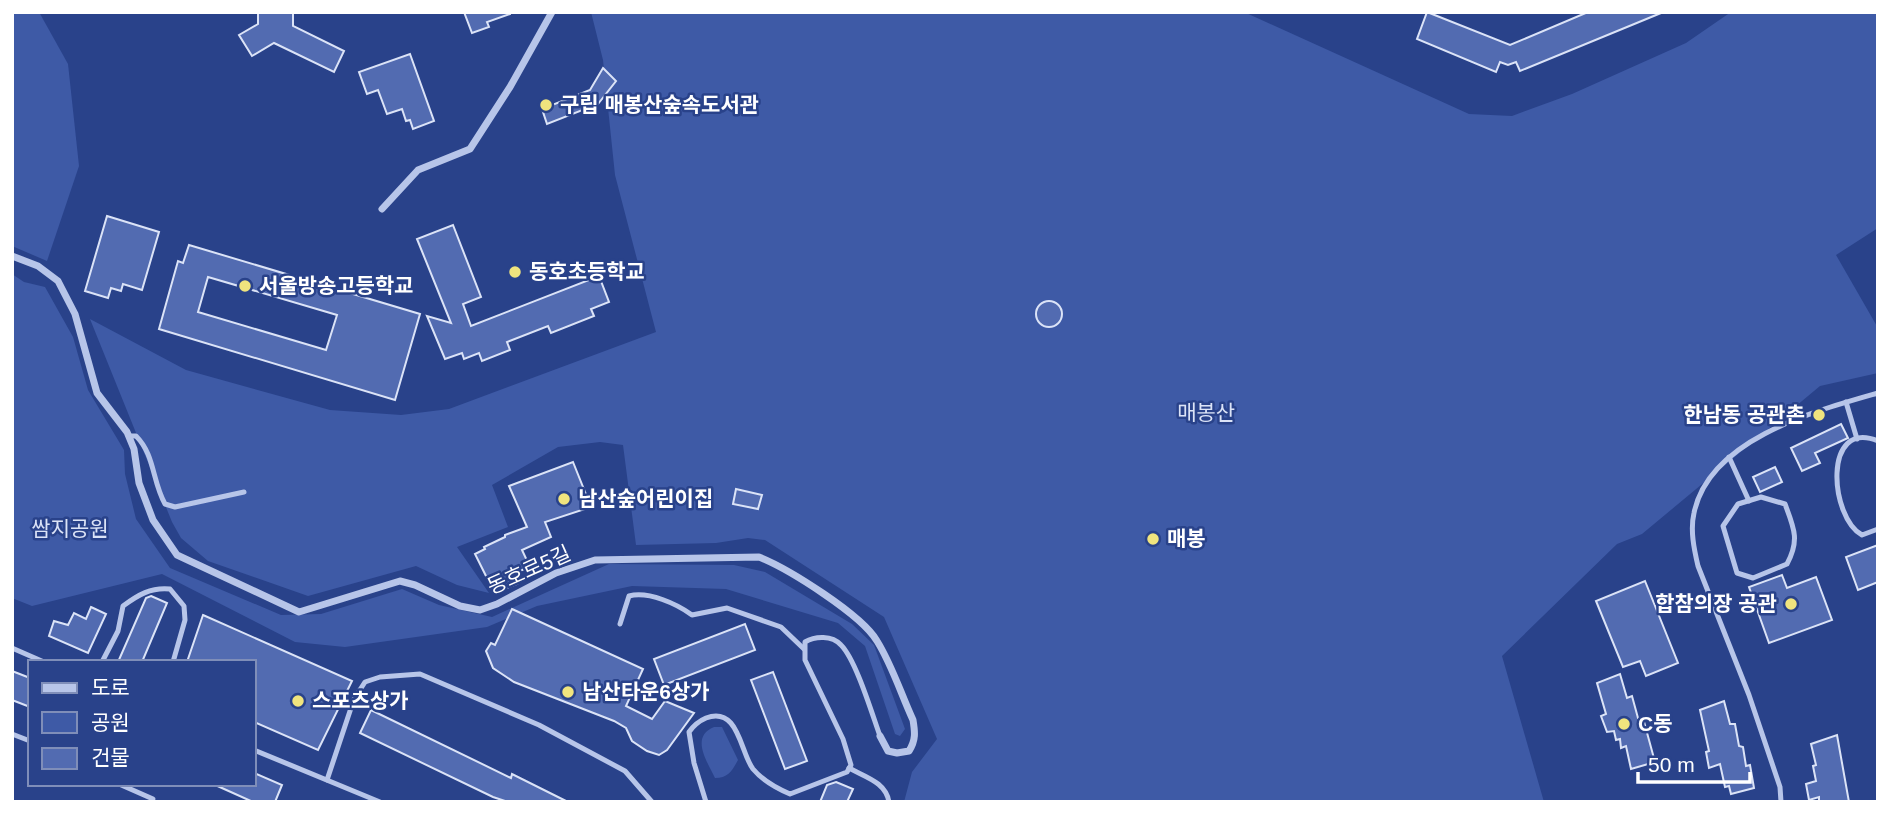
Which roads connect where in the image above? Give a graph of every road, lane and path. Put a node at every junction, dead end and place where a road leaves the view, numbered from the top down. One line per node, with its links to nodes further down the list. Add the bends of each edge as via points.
1 (552, 12): 2 (street, via 470,149 418,170)
2 (382, 209)
3 (12, 256): 6 (street, 동호로5길, via 38,266 58,281 75,314 97,393)
4 (1878, 393): 5 (lane)
5 (1846, 402): 7 (lane); 9 (lane, via 1778,428)
6 (128, 436): 10 (lane, via 136,436 151,458 157,491 165,504 175,507); 19 (street, 동호로5길, via 153,520 177,555 299,612 400,581 480,610 556,573 595,560 760,557 813,588 867,627 878,642 915,733 909,751 901,753 888,751)
7 (1857, 439): 8 (lane); 12 (lane, via 1838,456 1838,492 1857,532 1862,535)
8 (1878, 440)
9 (1729, 457): 11 (lane); 31 (lane, via 1708,477 1697,501 1693,544 1776,774)
10 (244, 492)
11 (1749, 501): 11 (lane, via 1738,504 1723,526 1737,573 1753,578 1787,564 1796,532 1785,504 1761,497)
12 (1878, 529)
13 (620, 624): 15 (lane, via 629,596 639,593 692,615 727,608 781,627)
14 (12, 648): 16 (lane)
15 (804, 649): 19 (lane, via 813,637 841,645); 21 (lane, via 843,739)
16 (39, 660)
17 (103, 660): 18 (lane, via 118,631 123,606 158,588 170,589 184,606 185,620)
18 (174, 660)
19 (880, 736)
20 (256, 751): 22 (lane)
21 (849, 768): 24 (lane); 30 (lane, via 877,781)
22 (327, 780): 26 (lane); 27 (lane, via 354,699 365,682 420,674 539,725 625,771)
23 (124, 786): 25 (lane)
24 (790, 794): 28 (lane, via 751,766 734,725 712,716 689,732); 29 (lane)
25 (152, 802)
26 (380, 802)
27 (652, 802)
28 (706, 802)
29 (789, 802)
30 (889, 802)
31 (1781, 802)

